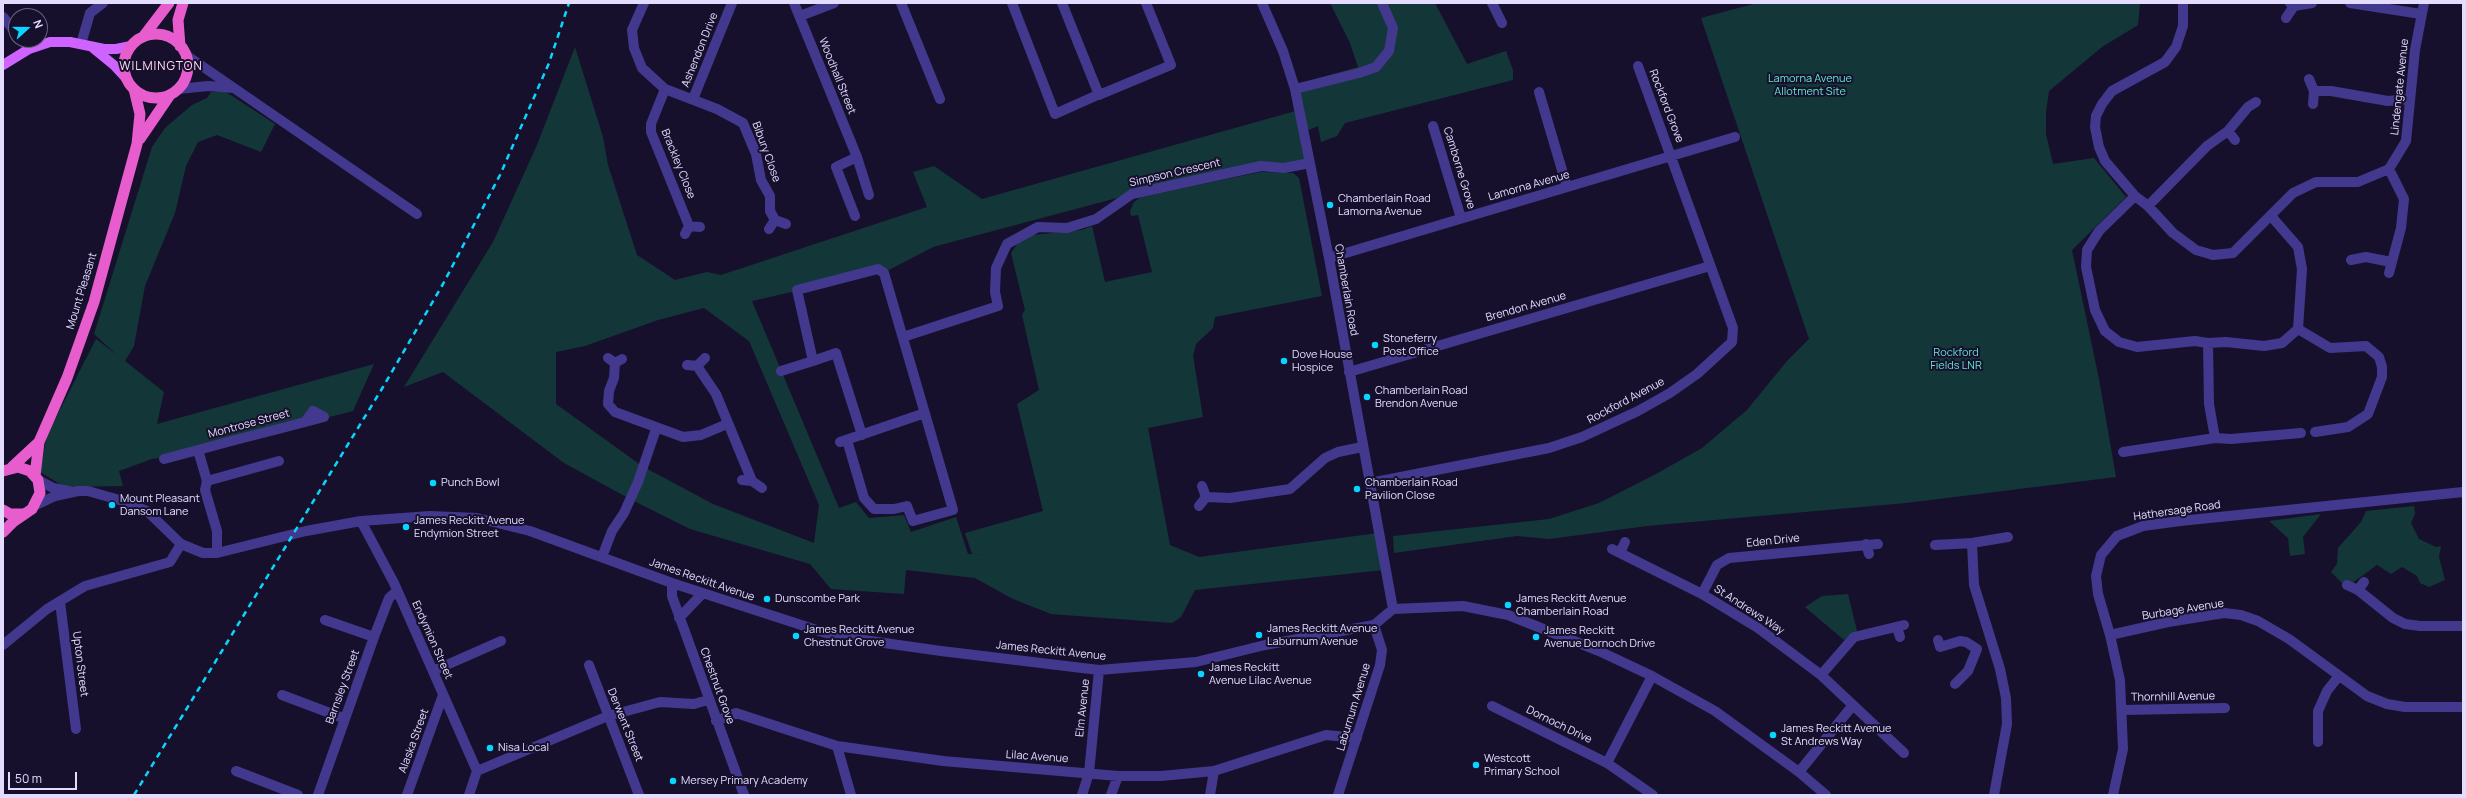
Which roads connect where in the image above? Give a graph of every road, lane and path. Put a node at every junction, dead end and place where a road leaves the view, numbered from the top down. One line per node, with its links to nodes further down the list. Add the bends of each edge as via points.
1 (169, 3): 24 (highway)
2 (183, 3): 29 (highway, via 178,20)
3 (644, 3): 36 (street, Ashendon Drive, via 632,30 634,48 642,68)
4 (732, 3): 42 (street, Ashendon Drive)
5 (794, 3): 21 (street, Woodhall Street)
6 (834, 3): 21 (street)
7 (902, 3): 43 (street)
8 (1012, 3): 41 (street, via 1055,114)
9 (1062, 3): 41 (street, via 1099,95)
10 (1146, 3): 41 (street, via 1172,65)
11 (1262, 3): 37 (street, Chamberlain Road, via 1283,51)
12 (1382, 3): 37 (street, via 1392,28 1389,51 1376,67)
13 (1492, 3): 23 (street)
14 (2183, 3): 58 (street, via 2183,26 2176,47 2169,57 2147,73 2112,91 2096,116 2095,127 2099,147 2105,161)
15 (2312, 3): 19 (street)
16 (2350, 3): 20 (street)
17 (2424, 3): 20 (street, Lindengate Avenue)
18 (99, 4): 25 (street, via 90,13)
19 (2292, 4): 22 (street)
20 (2421, 14): 44 (street, Lindengate Avenue)
21 (800, 16): 53 (street, Woodhall Street)
22 (2286, 18)
23 (1502, 23)
24 (143, 37): 26 (highway); 29 (highway, via 163,35)
25 (81, 44): 27 (main road); 28 (main road, via 59,42)
26 (131, 46): 27 (main road, via 116,49); 32 (highway, via 124,62)
27 (91, 47): 32 (main road)
28 (29, 49): 30 (main road)
29 (183, 50): 34 (street); 39 (highway, via 187,74)
30 (3, 65)
31 (1638, 66): 52 (street, Rockford Grove)
32 (127, 79): 35 (highway)
33 (2309, 79): 38 (street)
34 (236, 88): 39 (street, via 208,86); 60 (street)
35 (134, 89): 39 (highway, via 151,98); 51 (highway, via 140,114)
36 (665, 89): 42 (street, Ashendon Drive); 65 (street, Brackley Close, via 651,124 651,132 687,230)
37 (1295, 89): 54 (street, Chamberlain Road)
38 (2314, 91): 44 (street, via 2331,91 2388,101); 46 (street)
39 (174, 92): 51 (highway)
40 (1539, 92): 56 (street)
41 (1102, 93)
42 (693, 99): 64 (street, Bibury Close, via 737,117 742,123 756,154 761,180 770,196 772,225)
43 (940, 99)
44 (2409, 100): 55 (street, Lindengate Avenue, via 2406,141)
45 (2256, 102): 48 (street, via 2248,107)
46 (2313, 104)
47 (1433, 126): 63 (street, Camborne Grove)
48 (2228, 131): 50 (street); 59 (street, via 2207,146)
49 (1735, 137): 52 (street, Lamorna Avenue)
50 (2235, 140)
51 (137, 144): 87 (highway, Mount Pleasant, via 94,302 68,378)
52 (1672, 155): 56 (street, Lamorna Avenue); 69 (street, Rockford Avenue)
53 (857, 157): 57 (street, Woodhall Street); 61 (street, via 836,167)
54 (1310, 163): 66 (street, Chamberlain Road); 72 (street, Simpson Crescent, via 1284,168 1261,166 1132,194 1096,219 1067,228 1038,227 1007,244 996,268 995,292 998,306)
55 (2389, 169): 62 (street, via 2358,182 2316,182 2293,193); 68 (street, via 2404,199 2401,228)
56 (1568, 188): 63 (street, Lamorna Avenue)
57 (869, 195)
58 (2135, 196): 59 (street); 73 (street, via 2099,232 2086,250 2089,285 2095,310 2105,331 2119,342 2137,347 2195,341)
59 (2148, 206): 62 (street, via 2173,233 2196,250 2213,255 2233,253)
60 (418, 214)
61 (854, 216)
62 (2272, 216): 71 (street, via 2298,247 2302,269)
63 (1461, 218): 66 (street, Lamorna Avenue)
64 (786, 224)
65 (700, 228)
66 (1329, 258): 78 (street, Chamberlain Road)
67 (2351, 260): 68 (street, via 2366,257)
68 (2391, 262): 70 (street)
69 (1710, 266): 78 (street, Brendon Avenue); 96 (street, Rockford Avenue, via 1733,328 1732,342 1696,374 1670,392 1638,411 1582,437 1549,448)
70 (2389, 273)
71 (2298, 329): 73 (street, via 2282,342 2264,346); 83 (street, via 2330,348 2366,346 2379,357 2382,377 2371,417 2348,427)
72 (903, 337): 76 (street, via 884,273 878,269 797,290); 79 (street)
73 (2208, 343): 86 (street, via 2209,404)
74 (705, 358): 81 (street, via 692,366 716,394)
75 (615, 360): 82 (street, via 608,404 615,412)
76 (813, 361): 77 (street); 85 (street, via 836,353)
77 (780, 371)
78 (1349, 372): 88 (street, Chamberlain Road)
79 (925, 413): 85 (street); 85 (street, via 953,510 913,521 907,506 880,510 869,505 844,441)
80 (305, 422): 89 (street, Montrose Street)
81 (727, 424): 82 (street, via 701,434 683,437); 98 (street, via 747,481)
82 (656, 429): 117 (street, via 638,482)
83 (2315, 432)
84 (2301, 433): 86 (street)
85 (862, 435)
86 (2215, 438): 90 (street)
87 (39, 442): 93 (highway); 94 (highway)
88 (1362, 447): 96 (street, Chamberlain Road); 101 (street, via 1332,454 1290,489 1230,498)
89 (198, 450): 91 (street, Montrose Street); 95 (street, Montrose Street)
90 (2124, 452)
91 (164, 459)
92 (279, 461): 95 (street)
93 (7, 469): 94 (highway, via 25,468)
94 (36, 478): 99 (street, via 53,488); 102 (highway, via 40,493)
95 (206, 480): 115 (street, Montrose Street, via 205,490 217,531)
96 (1370, 483): 124 (street, Chamberlain Road)
97 (1202, 486): 101 (street)
98 (762, 488)
99 (72, 492): 102 (street); 111 (street, via 88,491 123,500 147,511)
100 (2463, 492): 129 (street, Hathersage Road, via 2180,521 2129,531 2117,536 2108,545 2096,569 2098,594)
101 (1206, 497): 103 (street)
102 (36, 505): 105 (highway)
103 (1199, 506)
104 (3, 510): 105 (highway, via 10,514)
105 (24, 514): 107 (highway)
106 (361, 521): 115 (street, James Reckitt Avenue, via 306,531); 117 (street, James Reckitt Avenue, via 430,516 477,518 530,531); 120 (street, Endymion Street)
107 (3, 532)
108 (2008, 537): 110 (street)
109 (1625, 542): 122 (street, St Andrews Way, via 1616,551)
110 (1972, 543): 114 (street); 135 (street, via 1974,586)
111 (181, 544): 115 (street, via 203,552); 123 (street, via 170,562 85,586)
112 (1866, 544): 113 (street, Eden Drive); 116 (street); 122 (street, Eden Drive, via 1729,558 1717,565)
113 (1878, 544)
114 (1935, 545)
115 (217, 553)
116 (1869, 554)
117 (602, 557): 118 (street, James Reckitt Avenue)
118 (672, 583): 121 (street, James Reckitt Avenue); 125 (street, Chestnut Grove, via 672,596)
119 (2347, 585): 128 (street, via 2361,586 2393,618 2405,624)
120 (397, 591): 130 (street, Barnsley Street, via 389,598); 139 (street, Endymion Street)
121 (702, 594): 125 (street); 138 (street, James Reckitt Avenue, via 835,636 941,652)
122 (1702, 594): 140 (street, St Andrews Way, via 1758,628)
123 (60, 602): 134 (street, via 47,609); 155 (street, Upton Street)
124 (1392, 609): 127 (street); 141 (street, via 1462,606 1508,615 1599,651)
125 (679, 618): 146 (street, Chestnut Grove)
126 (325, 620): 130 (street)
127 (1374, 625): 138 (street, James Reckitt Avenue, via 1265,645 1196,662); 156 (street, Laburnum Avenue, via 1382,650 1380,665)
128 (2463, 626)
129 (2110, 635): 142 (street, Burbage Avenue, via 2217,614 2241,615 2258,621 2289,639); 151 (street, Hathersage Road, via 2120,680)
130 (374, 637): 153 (street, Barnsley Street)
131 (1900, 637): 140 (street, via 1901,626 1854,637)
132 (1938, 640): 136 (street, via 1940,647 1960,641)
133 (501, 641): 139 (street)
134 (3, 645)
135 (1993, 645): 136 (street); 180 (street, via 2006,698 2007,724)
136 (1977, 649): 143 (street, via 1968,671)
137 (589, 665): 152 (street, Derwent Street)
138 (1099, 670): 164 (street, Elm Avenue)
139 (433, 671): 145 (street, Endymion Street)
140 (1821, 675): 147 (street, St Andrews Way)
141 (1652, 676): 160 (street); 165 (street, via 1715,711)
142 (2338, 676): 149 (street, Burbage Avenue, via 2367,696 2386,704 2405,707); 157 (street, via 2327,691 2318,711)
143 (1955, 684)
144 (282, 695): 153 (street)
145 (443, 695): 162 (street, Endymion Street); 169 (street, Alaska Street)
146 (708, 700): 152 (street, via 694,704 660,702); 154 (street, Chestnut Grove)
147 (1852, 705): 159 (street, St Andrews Way); 165 (street)
148 (1499, 706): 160 (street, Dornoch Drive)
149 (2463, 707)
150 (2224, 708): 151 (street, Thornhill Avenue)
151 (2123, 710): 181 (street, Hathersage Road, via 2122,749)
152 (608, 716): 162 (street); 171 (street, Derwent Street)
153 (343, 718): 168 (street, Barnsley Street)
154 (716, 721): 158 (street, Lilac Avenue, via 736,714); 172 (street, Chestnut Grove)
155 (76, 729)
156 (1357, 738): 163 (street, Lilac Avenue, via 1326,735); 177 (street, Laburnum Avenue)
157 (2318, 742)
158 (838, 746): 164 (street, Lilac Avenue, via 956,763); 173 (street)
159 (1904, 753)
160 (1607, 763): 178 (street, Dornoch Drive)
161 (236, 771): 167 (street)
162 (477, 771): 170 (street)
163 (1214, 771): 166 (street, Lilac Avenue, via 1161,776); 176 (street)
164 (1089, 772): 166 (street, Lilac Avenue); 174 (street, Elm Avenue)
165 (1799, 772): 179 (street)
166 (1118, 776): 175 (street)
167 (298, 795)
168 (318, 795)
169 (407, 795)
170 (469, 795)
171 (639, 795)
172 (744, 795)
173 (851, 795)
174 (1082, 795)
175 (1111, 795)
176 (1210, 795)
177 (1338, 795)
178 (1653, 795)
179 (1826, 795)
180 (1994, 795)
181 (2113, 795)

